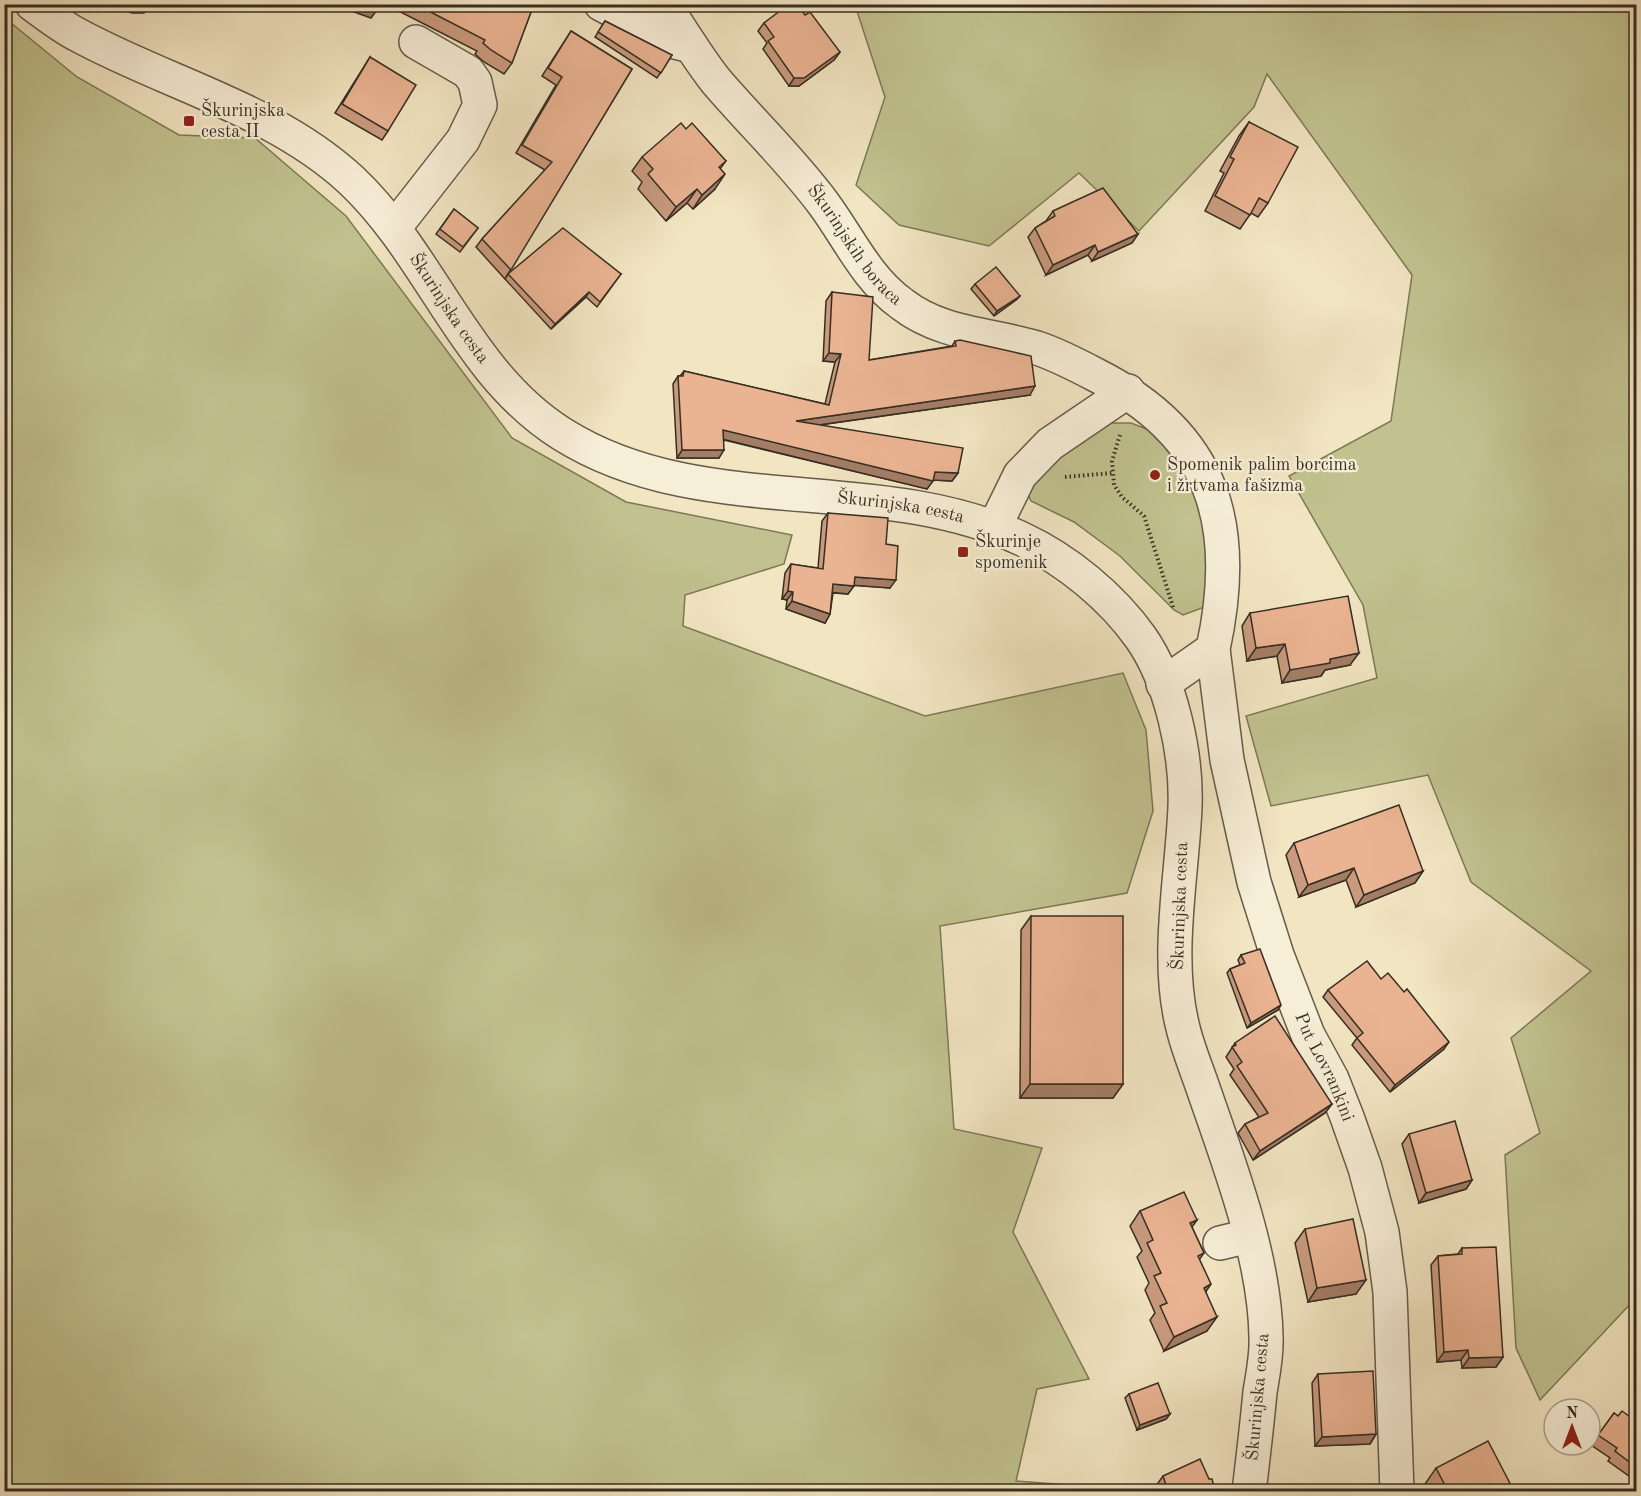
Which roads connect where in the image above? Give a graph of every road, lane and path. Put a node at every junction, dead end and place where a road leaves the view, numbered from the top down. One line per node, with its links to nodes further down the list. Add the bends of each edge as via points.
1 (32, 4): 6 (street, Škurinjska cesta, via 75,34 280,128 350,179)
2 (601, 4): 5 (street, via 663,37)
3 (664, 4): 5 (street, Škurinjskih boraca)
4 (416, 42): 6 (street, via 468,72 475,82 480,105 452,156)
5 (691, 46): 7 (street, Škurinjskih boraca, via 714,79 822,202 878,285 904,306 947,328 1016,342 1069,361)
6 (395, 227): 11 (street, Škurinjska cesta, via 492,373 528,410 601,456 653,476 854,498 954,515)
7 (1128, 391): 11 (street, via 1050,444 1020,475); 13 (street, Put Lovrankini, via 1181,439 1217,505 1225,556 1222,609)
8 (1120, 442): 9 (path)
9 (1112, 473): 10 (path); 12 (path, via 1122,497 1144,516)
10 (1078, 475)
11 (994, 528): 14 (street, Škurinjska cesta, via 1060,560 1104,596 1141,638)
12 (1174, 610)
13 (1213, 649): 14 (street); 16 (street, Put Lovrankini, via 1227,760 1254,882 1276,955 1347,1117 1382,1232 1390,1292)
14 (1163, 684): 15 (street, Škurinjska cesta, via 1179,735 1185,771 1175,956 1182,1025 1224,1147 1234,1240 1259,1271 1267,1340)
15 (1240, 1489)
16 (1397, 1491)

